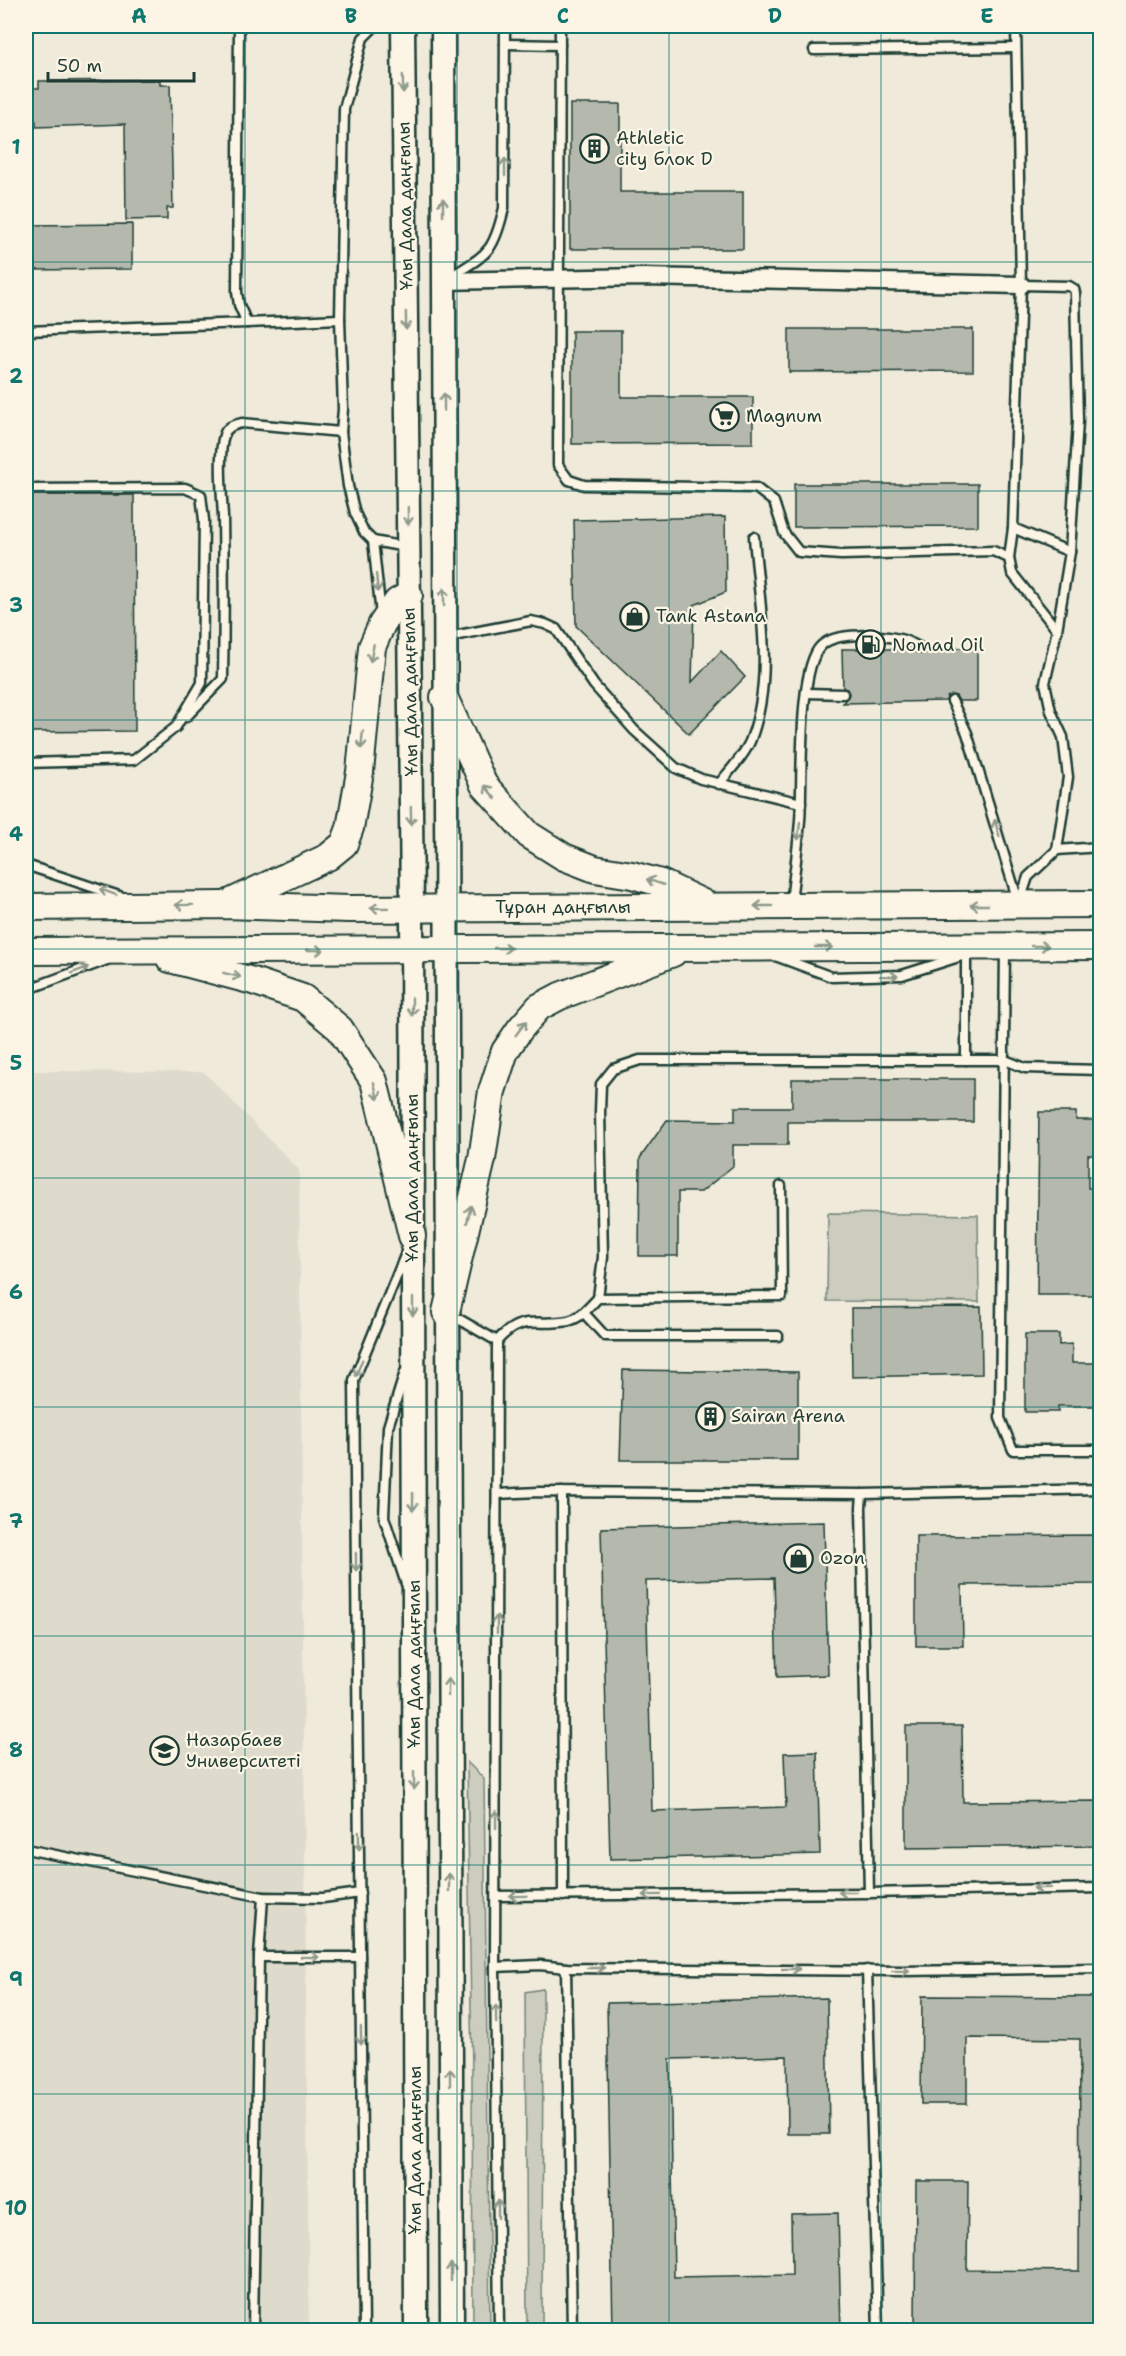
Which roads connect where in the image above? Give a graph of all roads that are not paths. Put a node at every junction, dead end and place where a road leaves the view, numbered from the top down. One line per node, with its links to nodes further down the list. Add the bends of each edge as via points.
1 (239, 26): 16 (lane, via 237,292)
2 (375, 26): 15 (lane, via 363,39 344,109)
3 (403, 26): 23 (main road, Ұлы Дала даңғылы, one-way to 23)
4 (442, 26): 13 (main road, Ұлы Дала даңғылы, one-way to 4)
5 (505, 26): 8 (lane)
6 (560, 26): 9 (lane)
7 (1016, 26): 10 (lane)
8 (505, 44): 9 (lane); 13 (lane, one-way to 8, via 487,254 497,237 504,208)
9 (560, 45): 12 (lane)
10 (1016, 48): 11 (lane); 14 (lane)
11 (814, 50)
12 (560, 279): 13 (street); 14 (street, via 644,277); 25 (lane, via 557,456 558,465 569,480 584,485 756,489 774,502 784,533 799,552 841,555 993,551)
13 (443, 281): 29 (main road, Ұлы Дала даңғылы, one-way to 13)
14 (1021, 285): 20 (lane); 24 (lane, via 1074,289 1078,421)
15 (340, 318): 16 (lane); 18 (lane)
16 (247, 324): 17 (lane)
17 (26, 331)
18 (341, 432): 22 (lane, via 355,513); 35 (lane, via 243,423 227,429 222,473 223,679)
19 (26, 489): 35 (lane, via 185,488 201,495 202,683)
20 (1013, 528): 24 (lane); 25 (lane)
21 (754, 537): 37 (lane, via 764,665 758,709 750,740)
22 (373, 541): 23 (lane); 27 (lane, one-way to 27)
23 (408, 547): 26 (main road, Ұлы Дала даңғылы)
24 (1070, 552): 28 (lane)
25 (1009, 558): 28 (lane, via 1012,573)
26 (409, 595): 27 (main road, via 397,602); 50 (main road, Ұлы Дала даңғылы, one-way to 50)
27 (382, 624): 42 (main road, one-way to 42, via 372,647 360,772 344,844 328,857)
28 (1056, 630): 40 (lane, via 1045,683 1051,711 1063,737 1068,777)
29 (444, 638): 33 (main road, Ұлы Дала даңғылы); 37 (lane, via 531,621 556,629 594,685 650,747 688,775)
30 (921, 648): 31 (lane, via 902,640 838,637 822,644 812,656)
31 (806, 693): 32 (lane); 38 (lane)
32 (843, 694)
33 (444, 697): 46 (main road, one-way to 33, via 661,883 595,869 529,835 484,784); 49 (main road, Ұлы Дала даңғылы)
34 (952, 701): 43 (lane, one-way to 34, via 967,734)
35 (176, 727): 36 (lane, via 134,760)
36 (26, 763)
37 (719, 784): 38 (lane)
38 (801, 803): 47 (lane, one-way to 47)
39 (1101, 847): 40 (lane)
40 (1057, 850): 43 (lane, via 1028,877)
41 (26, 865): 45 (lane, one-way to 41)
42 (225, 904): 45 (main road, Тұран даңғылы, one-way to 45); 50 (main road, Тұран даңғылы, one-way to 42)
43 (1019, 904): 44 (main road, Тұран даңғылы); 47 (main road, Тұран даңғылы, one-way to 47)
44 (1101, 904)
45 (144, 906): 48 (main road, Тұран даңғылы)
46 (708, 906): 47 (main road, Тұран даңғылы, one-way to 46); 49 (main road, Тұран даңғылы)
47 (791, 906)
48 (26, 907)
49 (445, 907): 50 (main road, Тұран даңғылы); 53 (main road, Ұлы Дала даңғылы)
50 (412, 908): 55 (main road, Ұлы Дала даңғылы)
51 (998, 946): 52 (main road, one-way to 52); 58 (main road); 61 (lane)
52 (1101, 946)
53 (444, 948): 54 (main road, one-way to 54); 55 (main road); 66 (main road, Ұлы Дала даңғылы)
54 (688, 948): 58 (main road, one-way to 58); 66 (main road, one-way to 54, via 482,1159 492,1091 505,1051 539,1007)
55 (412, 949): 57 (main road, one-way to 55); 64 (main road, Ұлы Дала даңғылы, one-way to 64)
56 (26, 951): 57 (main road)
57 (134, 951): 59 (lane, one-way to 57); 64 (main road, one-way to 64, via 303,998 340,1029 374,1081)
58 (966, 951): 60 (lane)
59 (26, 990)
60 (966, 1060): 61 (lane); 65 (lane, via 640,1060 613,1069 601,1084 603,1257)
61 (1005, 1060): 62 (lane, via 1025,1068); 70 (lane, via 1000,1418 1013,1450)
62 (1101, 1070)
63 (781, 1186): 65 (lane, via 782,1296)
64 (412, 1236): 77 (lane, one-way to 77, via 354,1380); 90 (main road, Ұлы Дала даңғылы, one-way to 90)
65 (598, 1298): 67 (lane)
66 (446, 1312): 69 (lane); 91 (main road, Ұлы Дала даңғылы, one-way to 66)
67 (584, 1313): 68 (lane, via 605,1336); 69 (lane, via 569,1320 509,1328)
68 (778, 1336)
69 (497, 1341): 73 (lane)
70 (1101, 1450)
71 (1101, 1489): 74 (lane)
72 (562, 1492): 73 (lane); 74 (lane); 80 (lane)
73 (498, 1494): 79 (lane, one-way to 73)
74 (862, 1494): 78 (lane)
75 (26, 1849): 81 (lane)
76 (1101, 1888): 78 (lane, one-way to 78)
77 (360, 1893): 81 (lane, via 323,1898); 83 (lane)
78 (869, 1893): 80 (lane, one-way to 80)
79 (496, 1896): 80 (lane, one-way to 79); 84 (lane)
80 (563, 1896)
81 (263, 1897): 82 (lane)
82 (259, 1957): 83 (lane, one-way to 83); 88 (lane)
83 (360, 1957): 89 (lane, one-way to 89)
84 (495, 1967): 85 (lane); 92 (lane, one-way to 84)
85 (566, 1968): 87 (lane, one-way to 87); 93 (lane)
86 (1101, 1968): 87 (lane, one-way to 86)
87 (867, 1971): 94 (lane)
88 (253, 2331)
89 (364, 2331)
90 (416, 2331)
91 (452, 2331)
92 (499, 2331)
93 (572, 2331)
94 (878, 2331)

